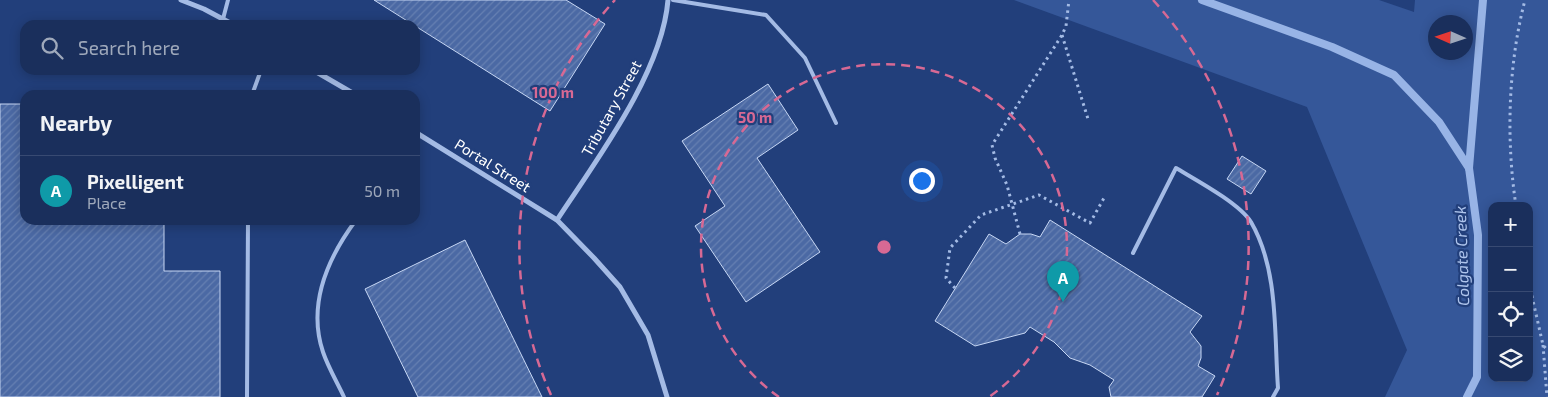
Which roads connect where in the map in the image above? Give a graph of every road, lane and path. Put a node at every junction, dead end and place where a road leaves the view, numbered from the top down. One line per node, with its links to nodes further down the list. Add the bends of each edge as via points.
1 (181, 0): 7 (street)
2 (228, 0): 7 (lane)
3 (668, 0): 19 (street, Tributary Street, via 661,34 640,86)
4 (673, 0): 14 (lane, via 766,15 805,58)
5 (1069, 0): 8 (path)
6 (1525, 0): 17 (path, via 1512,86)
7 (223, 19)
8 (1062, 35): 13 (path); 18 (path, via 992,145)
9 (259, 75): 11 (lane)
10 (322, 75): 12 (street)
11 (254, 90)
12 (347, 90)
13 (1088, 119)
14 (836, 123)
15 (420, 137): 19 (street, Portal Street)
16 (1104, 198): 18 (path, via 1090,223 1039,195)
17 (1516, 202)
18 (1012, 205): 22 (path); 24 (path, via 982,215 950,248 946,278)
19 (557, 220): 30 (street, Portal Street, via 620,287 648,335)
20 (248, 225): 28 (lane)
21 (352, 225): 29 (lane, via 323,275 318,300 317,328 323,352)
22 (1020, 234)
23 (1132, 253): 31 (lane, via 1176,168 1217,192 1250,221 1267,259 1278,388)
24 (955, 288)
25 (1531, 292): 26 (path)
26 (1543, 344): 27 (path); 32 (path)
27 (1548, 351)
28 (248, 397)
29 (344, 397)
30 (666, 397)
31 (1273, 397)
32 (1548, 397)

